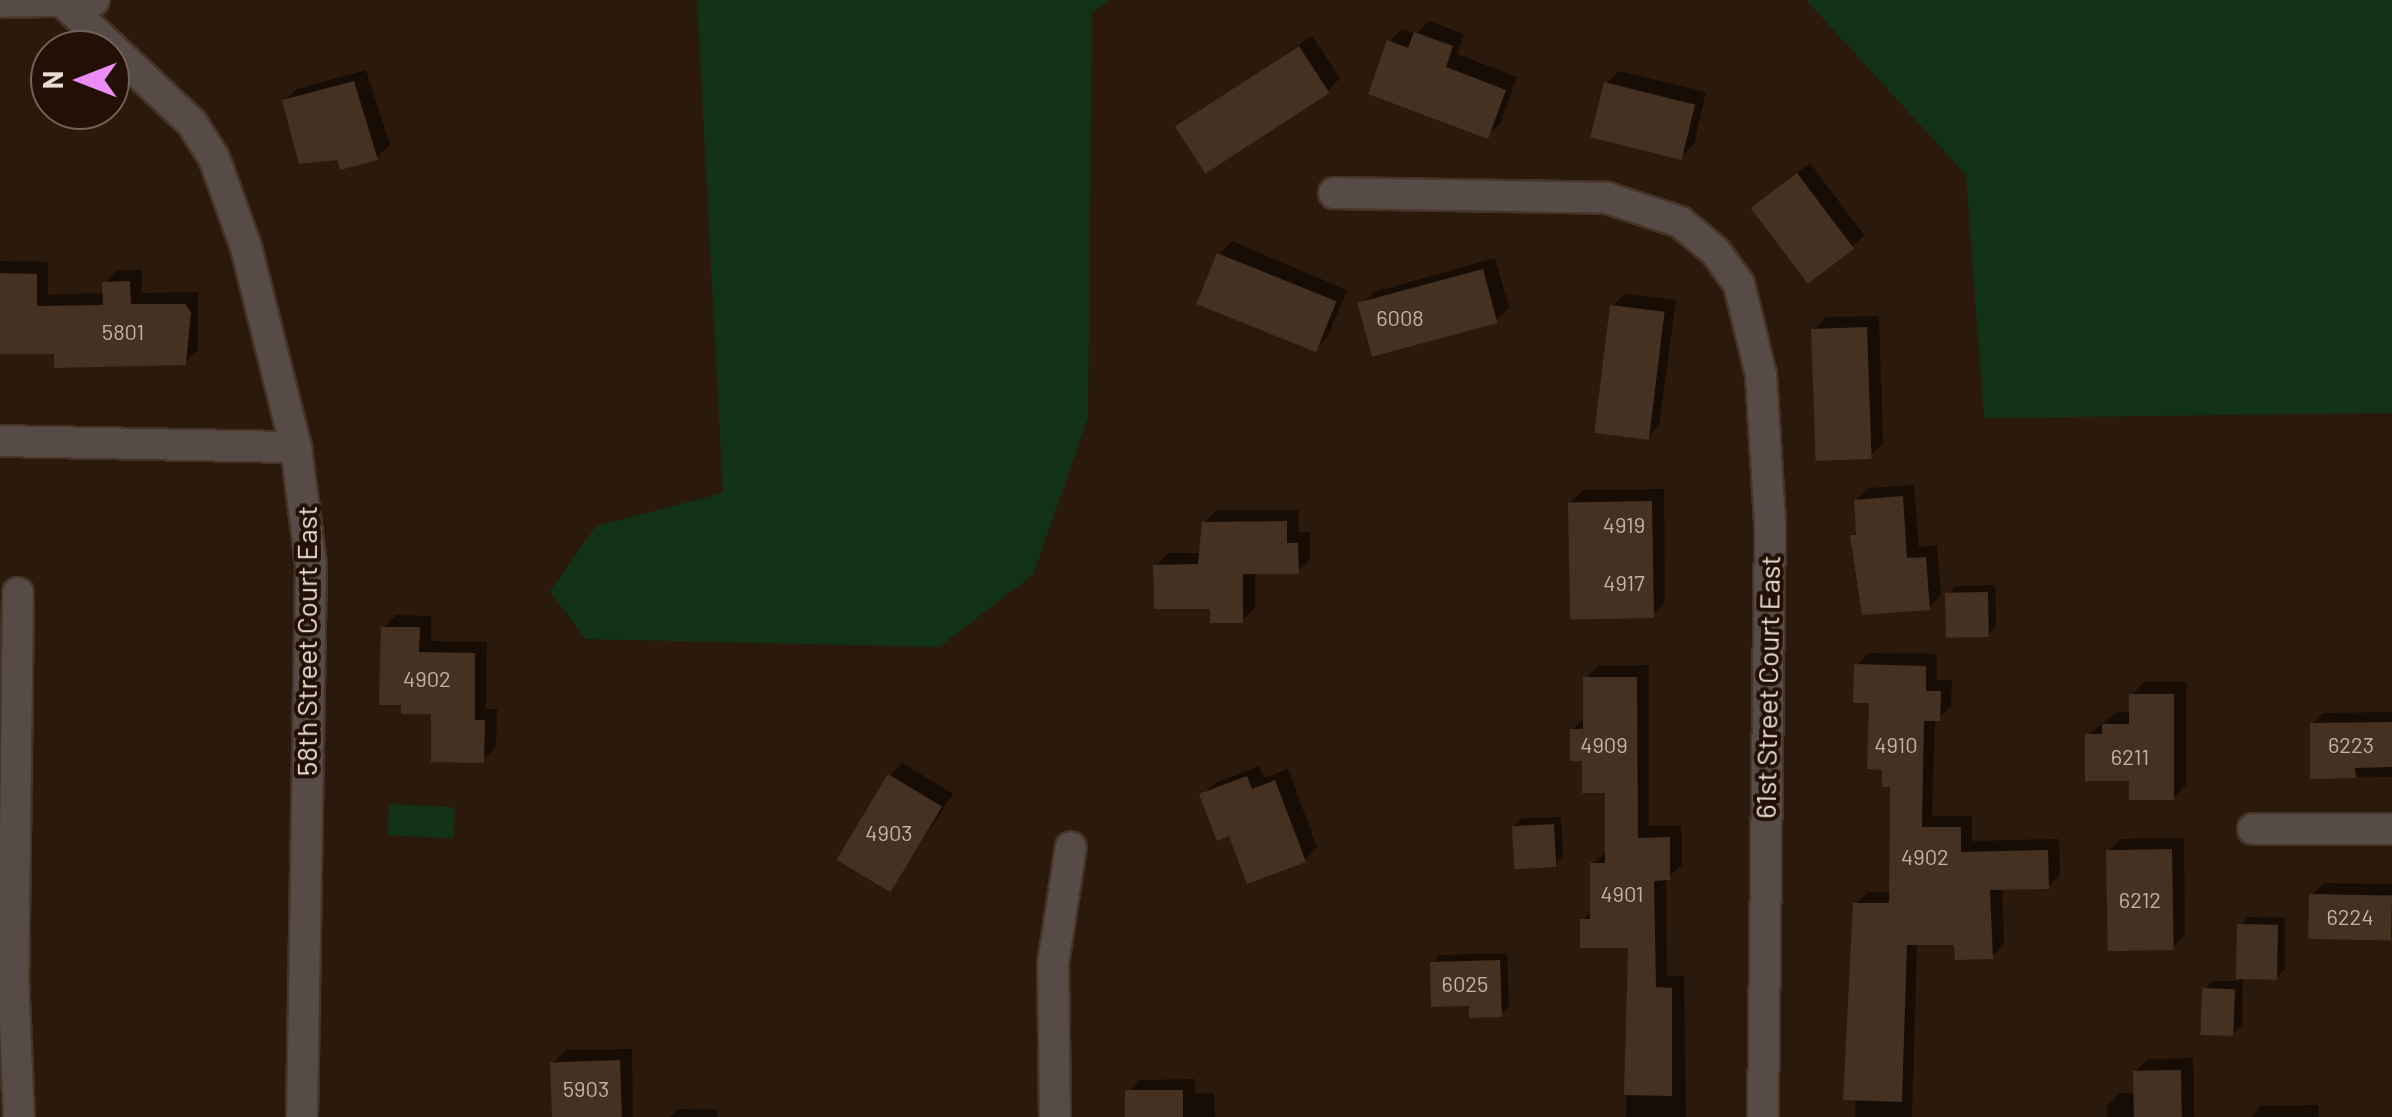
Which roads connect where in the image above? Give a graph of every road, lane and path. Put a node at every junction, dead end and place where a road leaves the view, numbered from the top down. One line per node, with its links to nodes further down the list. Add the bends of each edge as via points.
1 (94, 0): 2 (street)
2 (62, 1): 3 (street); 6 (street, 58th Street Court East, via 192,123 214,158 246,247)
3 (0, 2)
4 (1334, 193): 14 (street, 61st Street Court East, via 1607,198 1680,222 1726,264 1752,316 1769,505)
5 (0, 441): 6 (street)
6 (296, 447): 12 (street, 58th Street Court East, via 311,564)
7 (18, 593): 11 (street, via 13,976)
8 (2253, 828): 9 (street)
9 (2392, 830)
10 (1071, 846): 13 (street, via 1053,964)
11 (20, 1117)
12 (302, 1117)
13 (1055, 1117)
14 (1764, 1117)

